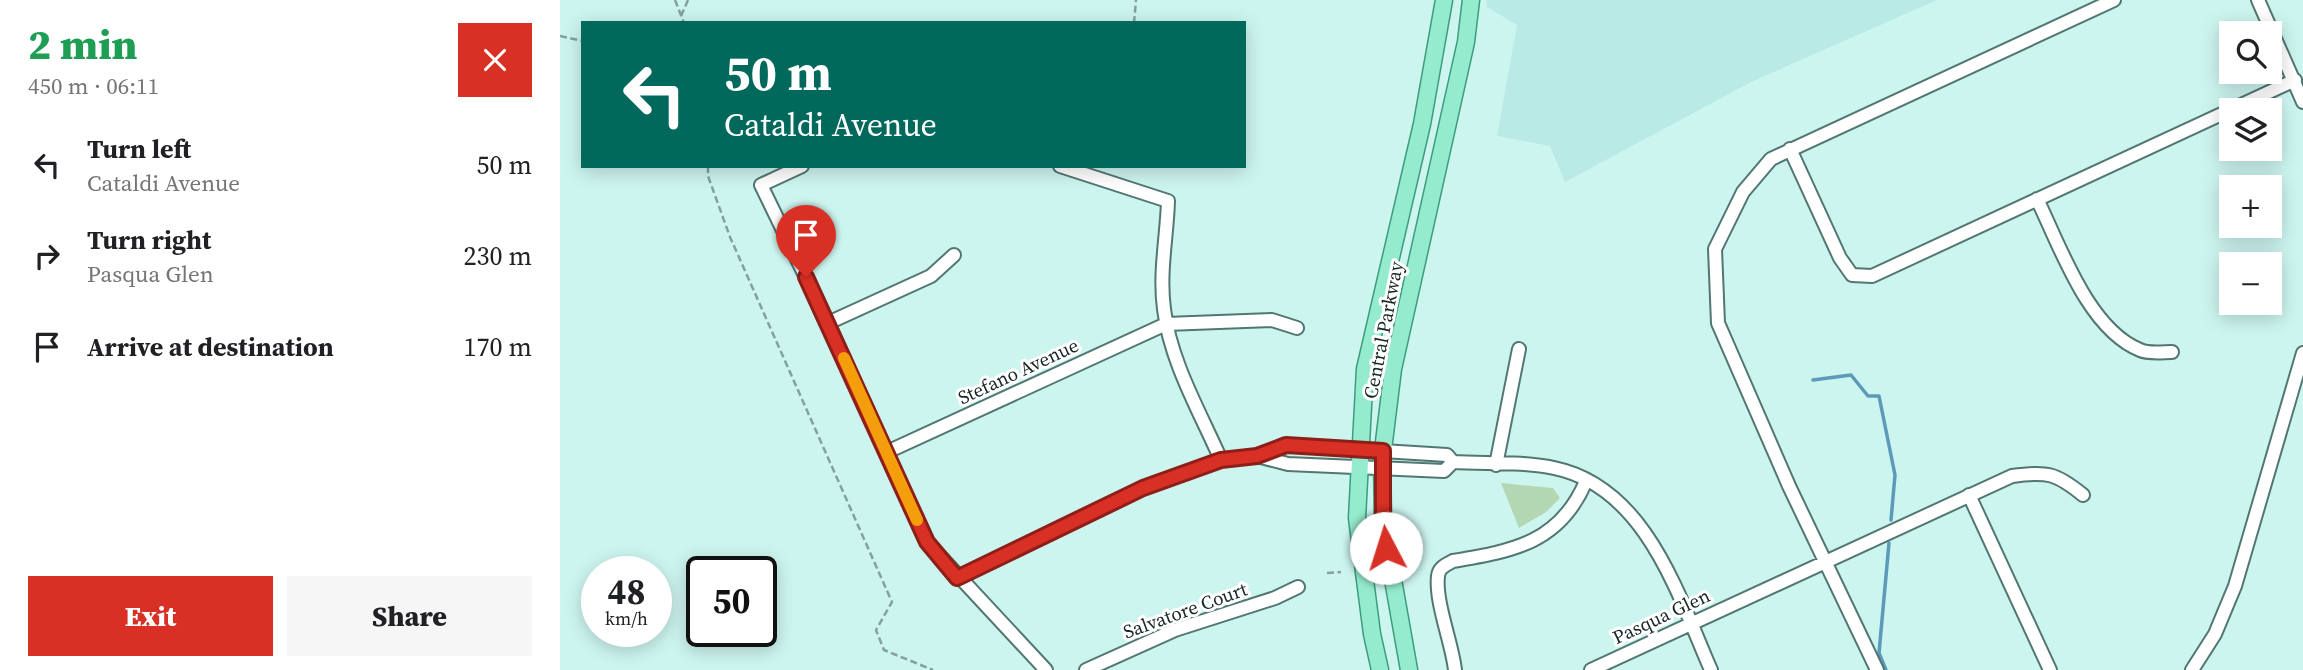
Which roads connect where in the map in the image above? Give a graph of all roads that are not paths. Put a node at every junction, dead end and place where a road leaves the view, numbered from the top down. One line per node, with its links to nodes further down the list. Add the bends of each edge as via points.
1 (1444, 0): 18 (main road, Central Parkway, via 1422,124 1365,369)
2 (1471, 0): 18 (main road, Central Parkway, via 1463,56 1393,369)
3 (2114, 0): 7 (street)
4 (2258, 0): 5 (street)
5 (2295, 80): 6 (street); 10 (street)
6 (2303, 102)
7 (1790, 149): 10 (street, via 1852,275 1872,276); 28 (street, via 1770,159 1743,192 1715,249 1718,323)
8 (798, 168): 12 (street, via 761,185)
9 (1066, 168): 13 (street, via 1168,201 1163,281)
10 (2037, 199): 16 (street, via 2085,297 2110,331 2141,351)
11 (954, 255): 12 (street, via 931,276)
12 (828, 323): 19 (street)
13 (1166, 324): 14 (street, via 1272,320); 19 (street, Stefano Avenue); 21 (street)
14 (1297, 328)
15 (1519, 348): 23 (street)
16 (2172, 352)
17 (2303, 354): 41 (street, via 2235,586 2215,634)
18 (1370, 451): 20 (street, via 1286,445); 22 (street, via 1447,455); 24 (main road, Central Parkway); 24 (main road, Central Parkway)
19 (887, 452): 29 (street, via 927,542)
20 (1257, 456): 21 (street); 24 (street, via 1288,464)
21 (1221, 460): 29 (street, via 1143,488)
22 (1453, 462): 23 (street); 24 (street, via 1444,471)
23 (1496, 465): 25 (street, via 1553,467)
24 (1370, 468): 34 (main road, Central Parkway, via 1357,518); 35 (main road, Central Parkway)
25 (1586, 481): 31 (street, via 1608,493 1635,518); 36 (street, via 1564,518 1527,545 1443,566 1439,590)
26 (1969, 495): 27 (street, Pasqua Glen, via 2012,476 2038,472 2061,476); 28 (street, Pasqua Glen); 40 (street)
27 (2083, 495)
28 (1825, 561): 31 (street, Pasqua Glen); 39 (street)
29 (957, 578): 32 (street)
30 (1298, 587): 33 (street, Salvatore Court, via 1175,630)
31 (1690, 623): 37 (street, Pasqua Glen); 38 (street)
32 (1045, 670)
33 (1086, 670)
34 (1380, 670)
35 (1409, 670)
36 (1455, 670)
37 (1591, 670)
38 (1711, 670)
39 (1877, 670)
40 (2050, 670)
41 (2192, 670)

